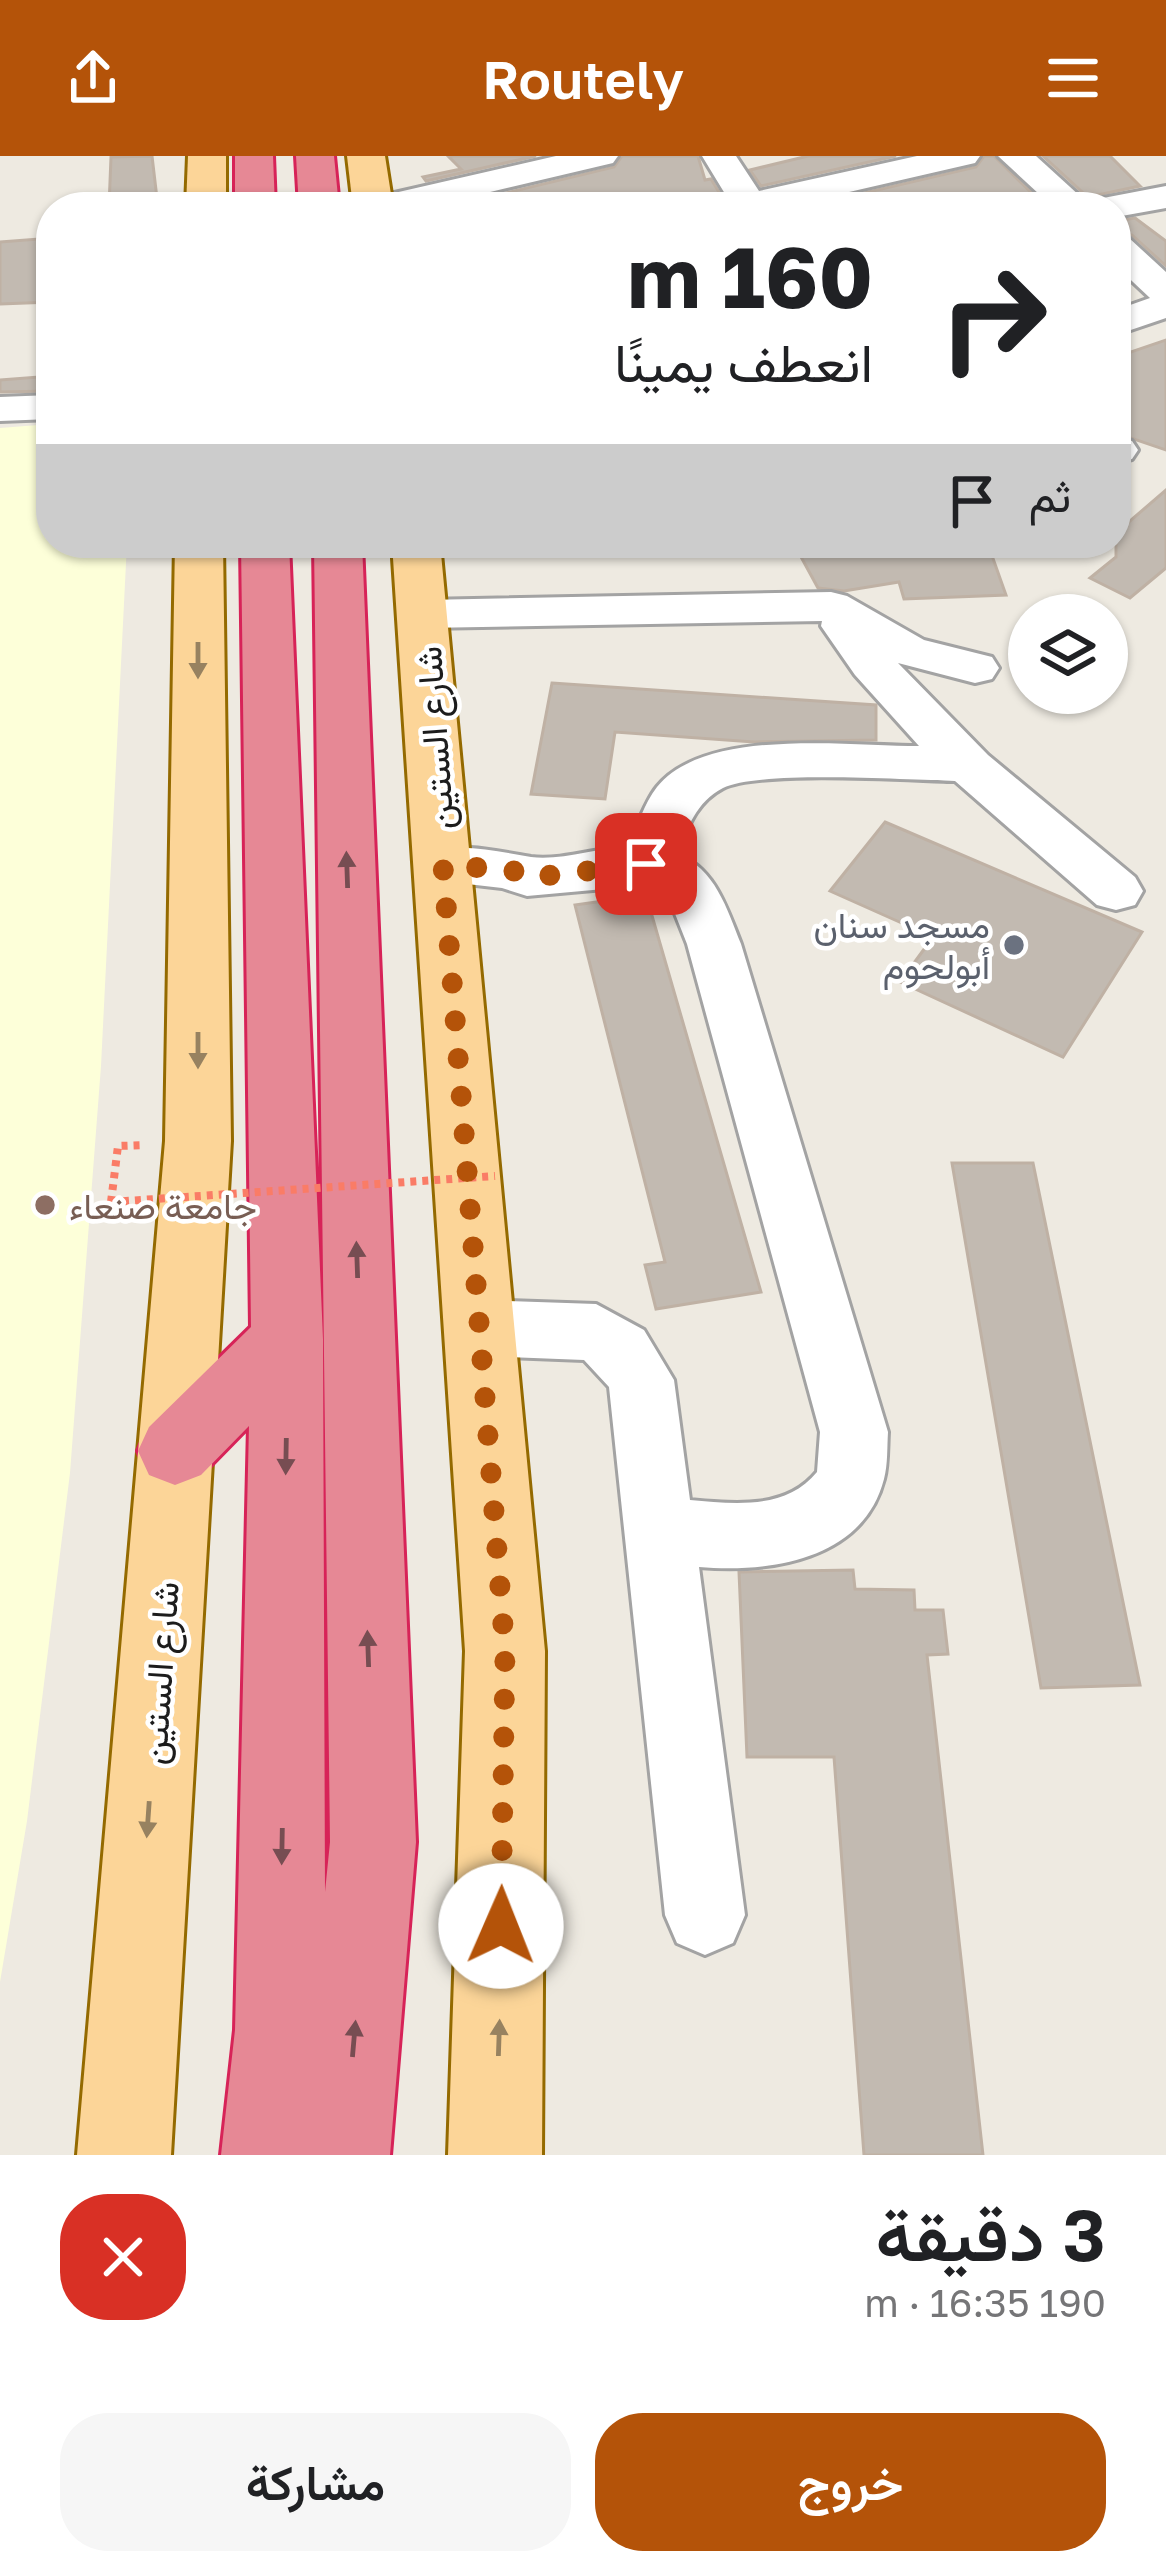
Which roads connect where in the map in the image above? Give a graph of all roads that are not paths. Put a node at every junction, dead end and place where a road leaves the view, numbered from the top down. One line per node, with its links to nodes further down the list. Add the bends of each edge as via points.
1 (207, 156): 9 (main road)
2 (254, 156): 10 (highway)
3 (315, 156): 11 (highway)
4 (366, 156): 12 (main road)
5 (601, 156): 13 (street)
6 (718, 156): 14 (street)
7 (963, 156): 15 (street)
8 (1015, 156): 16 (street)
9 (206, 192)
10 (255, 192)
11 (319, 192)
12 (374, 192)
13 (443, 192)
14 (741, 192)
15 (810, 192)
16 (1057, 192)
17 (1166, 197): 18 (street)
18 (1131, 203)
19 (1131, 260): 20 (street)
20 (1166, 292)
21 (1166, 305): 22 (street)
22 (1131, 318)
23 (36, 407): 24 (street)
24 (0, 409)
25 (199, 558): 38 (main road, شارع الستين, one-way to 38, via 198,1141)
26 (265, 558): 37 (highway)
27 (338, 558): 43 (highway, one-way to 27, via 373,1842)
28 (418, 558): 30 (main road, شارع الستين)
29 (831, 606): 30 (street); 31 (street, via 908,651); 32 (street, via 868,661)
30 (424, 614): 34 (main road, شارع الستين)
31 (975, 668)
32 (967, 764): 33 (street, via 786,762 713,770 676,796); 35 (street)
33 (646, 864): 34 (street, via 527,878 510,869); 39 (street, via 677,874 714,944 854,1432 848,1487 788,1532)
34 (443, 866): 36 (main road, شارع الستين)
35 (1115, 891)
36 (479, 1328): 39 (street, via 596,1332 621,1350 641,1380); 44 (main road, شارع الستين, one-way to 36, via 505,1651)
37 (287, 1339): 38 (highway); 42 (highway, one-way to 42, via 280,2030)
38 (175, 1451): 41 (main road, شارع الستين, one-way to 41)
39 (660, 1531): 40 (street)
40 (705, 1915)
41 (124, 2155)
42 (268, 2155)
43 (344, 2155)
44 (495, 2155)

